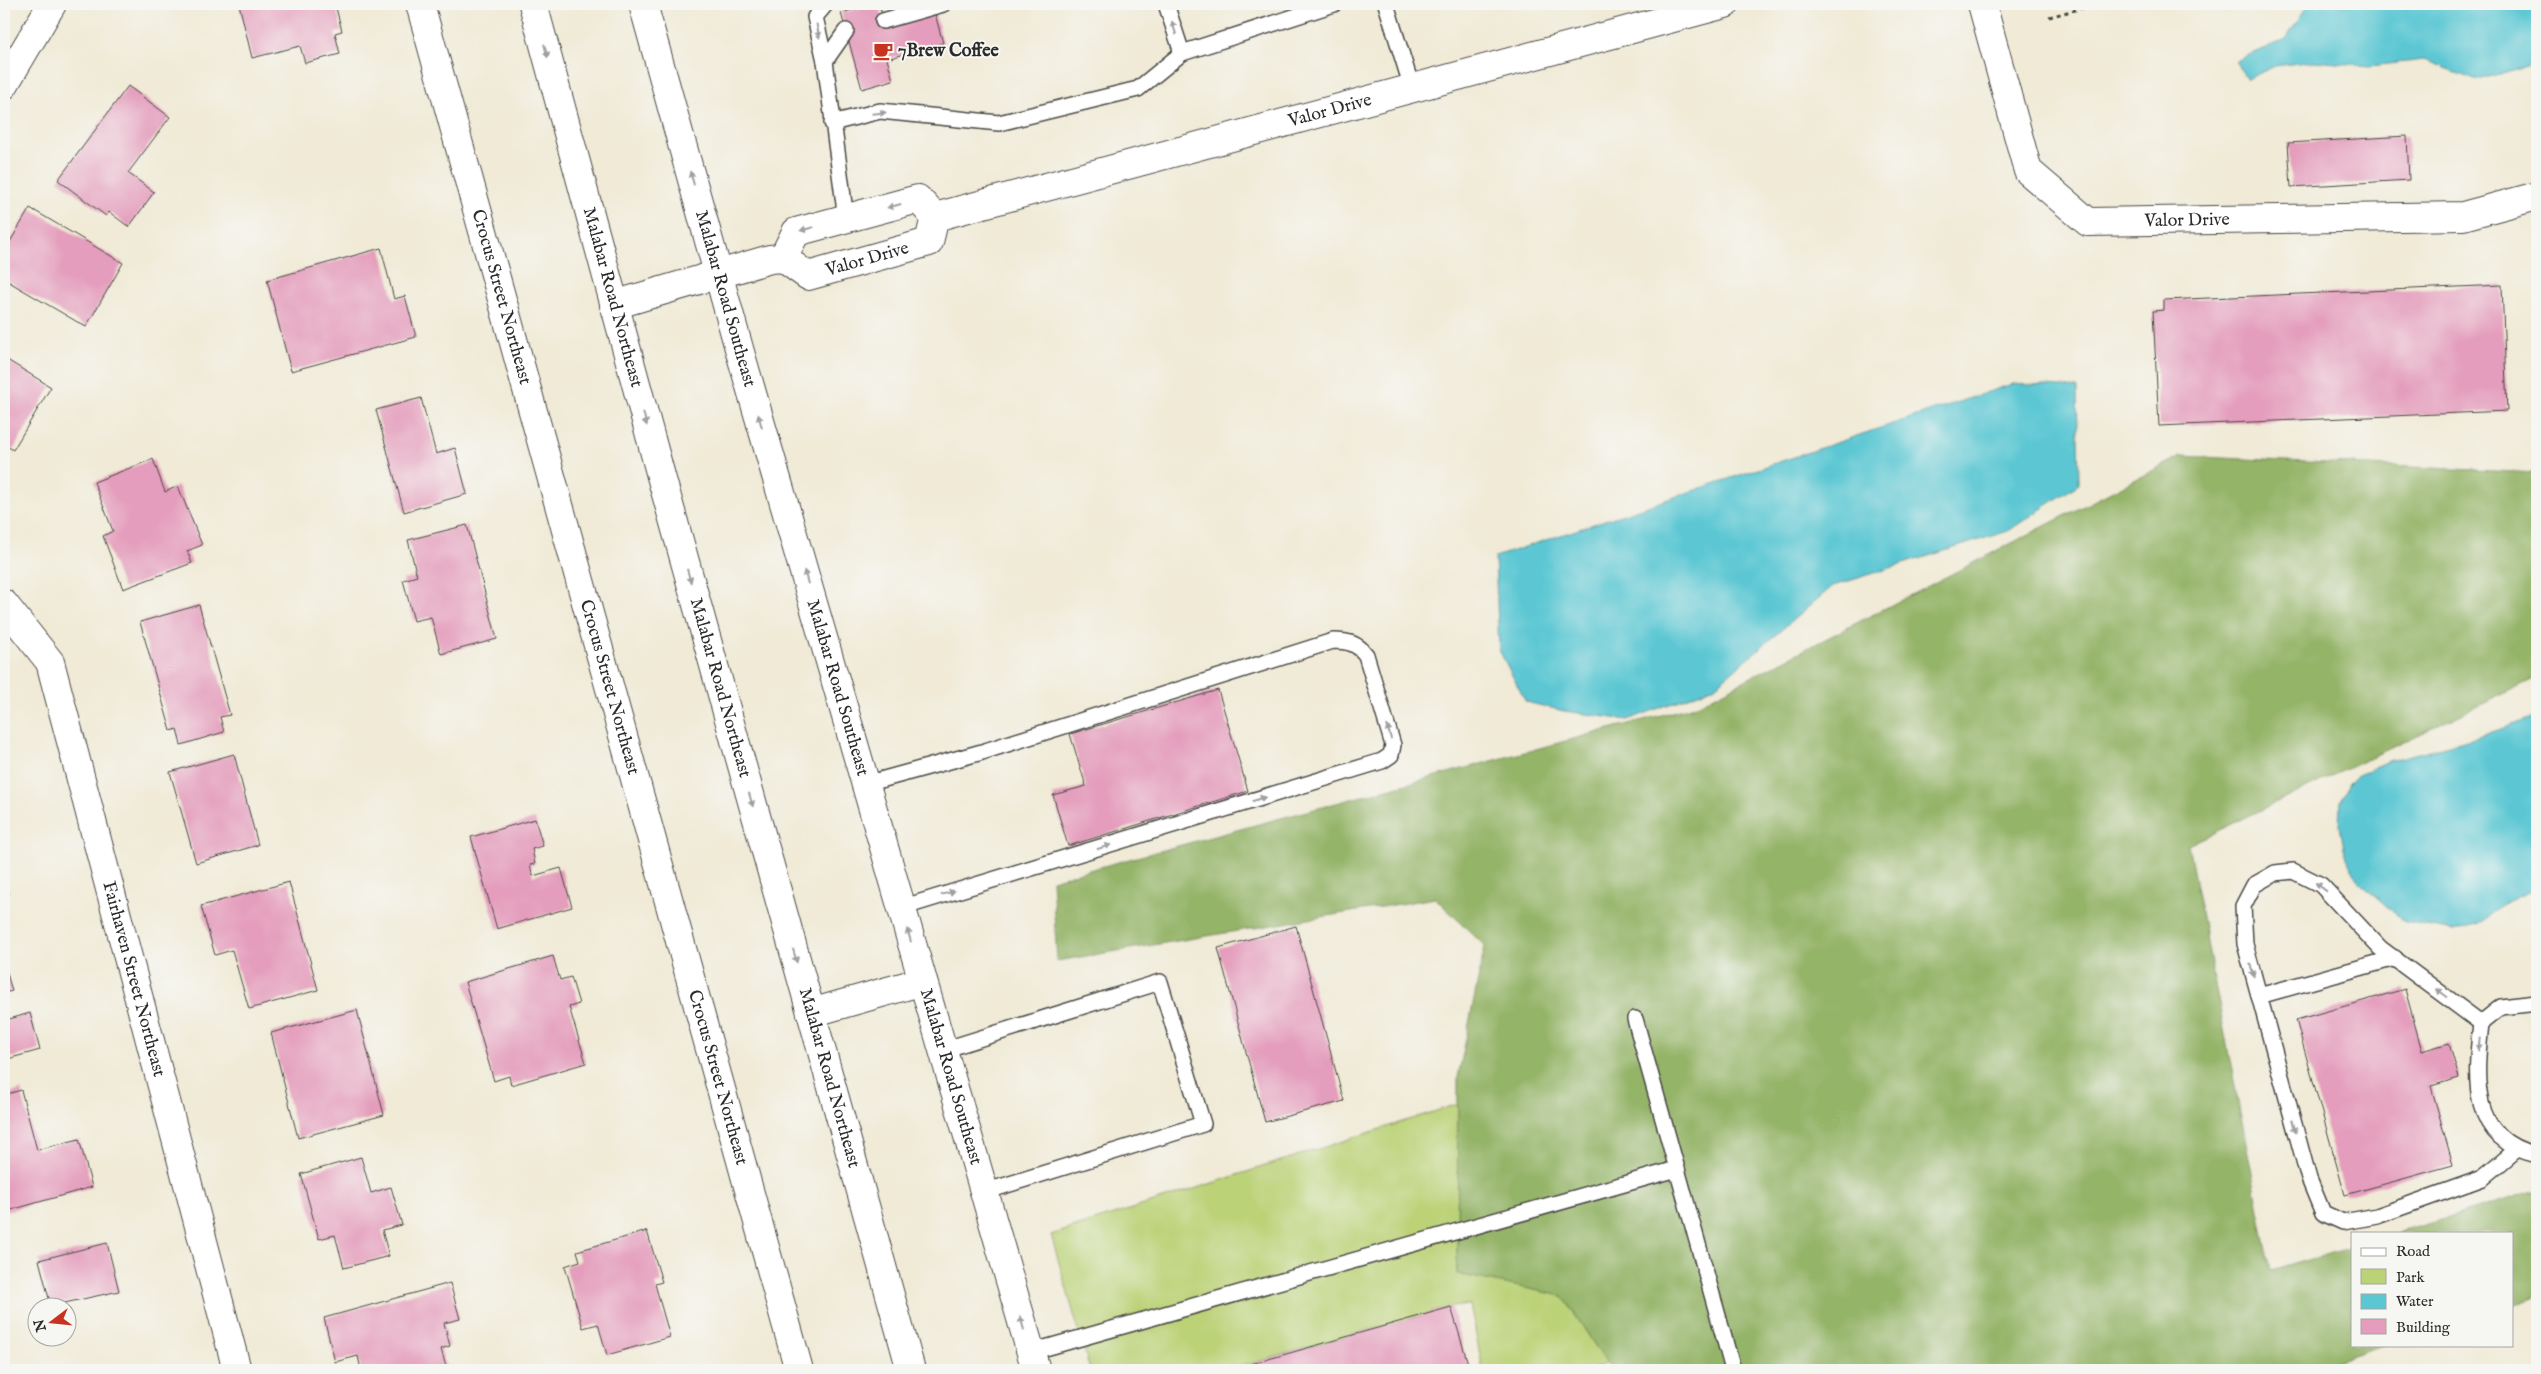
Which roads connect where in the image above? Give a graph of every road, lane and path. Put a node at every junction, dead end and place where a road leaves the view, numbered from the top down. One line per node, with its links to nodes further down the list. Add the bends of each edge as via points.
1 (52, 4): 18 (street)
2 (420, 4): 44 (street, Crocus Street Northeast)
3 (533, 4): 26 (street, Malabar Road Northeast, one-way to 26)
4 (643, 4): 25 (street, Malabar Road Southeast, one-way to 4)
5 (826, 4): 17 (lane, one-way to 17, via 815,17)
6 (943, 4): 14 (lane)
7 (1166, 4): 16 (lane, one-way to 7)
8 (1334, 4): 16 (lane)
9 (1386, 4): 19 (lane)
10 (1725, 4): 19 (street, Valor Drive)
11 (1982, 4): 21 (street, Valor Drive, via 2028,171 2088,222 2463,216)
12 (2097, 4): 13 (path)
13 (2049, 17)
14 (883, 21)
15 (846, 31): 17 (lane)
16 (1182, 53): 20 (lane, one-way to 16, via 880,111 999,123 1138,89)
17 (825, 61): 20 (lane)
18 (4, 85)
19 (1412, 88): 22 (street, Valor Drive)
20 (832, 123): 23 (lane)
21 (2537, 196)
22 (935, 217): 23 (street, one-way to 23, via 918,199); 24 (street, Valor Drive, via 930,242 808,276)
23 (846, 219): 24 (street, one-way to 24, via 796,232)
24 (783, 258): 25 (street, via 770,259)
25 (719, 276): 26 (street); 28 (street, Malabar Road Southeast, one-way to 25)
26 (614, 305): 34 (street, Malabar Road Northeast, one-way to 34)
27 (4, 604): 43 (street, Fairhaven Street Northeast, via 50,662)
28 (866, 784): 29 (street, Malabar Road Southeast); 29 (lane, one-way to 28, via 1382,761 1393,746 1366,655 1359,646 1333,641 982,752)
29 (901, 908): 31 (street, Malabar Road Southeast, one-way to 29)
30 (2395, 958): 32 (lane); 32 (lane, one-way to 32, via 2380,948 2321,885 2293,871 2275,874 2254,885 2243,906 2245,944); 36 (lane, one-way to 30)
31 (923, 981): 34 (street); 37 (street, Malabar Road Southeast)
32 (2259, 996): 38 (lane, one-way to 38, via 2309,1179 2323,1213 2343,1222 2377,1216 2483,1178)
33 (2537, 1004): 36 (lane, via 2501,1007)
34 (811, 1014): 45 (street, Malabar Road Northeast)
35 (1635, 1020): 40 (lane)
36 (2481, 1023): 38 (lane, one-way to 38, via 2477,1057 2478,1096 2490,1127)
37 (943, 1050): 41 (street, Malabar Road Southeast); 41 (lane, via 1160,982 1203,1124)
38 (2516, 1150): 39 (lane)
39 (2537, 1156)
40 (1677, 1168): 42 (lane); 46 (lane)
41 (984, 1192): 42 (street, Malabar Road Southeast, one-way to 41)
42 (1034, 1361)
43 (237, 1370)
44 (799, 1370)
45 (911, 1370)
46 (1733, 1370)

